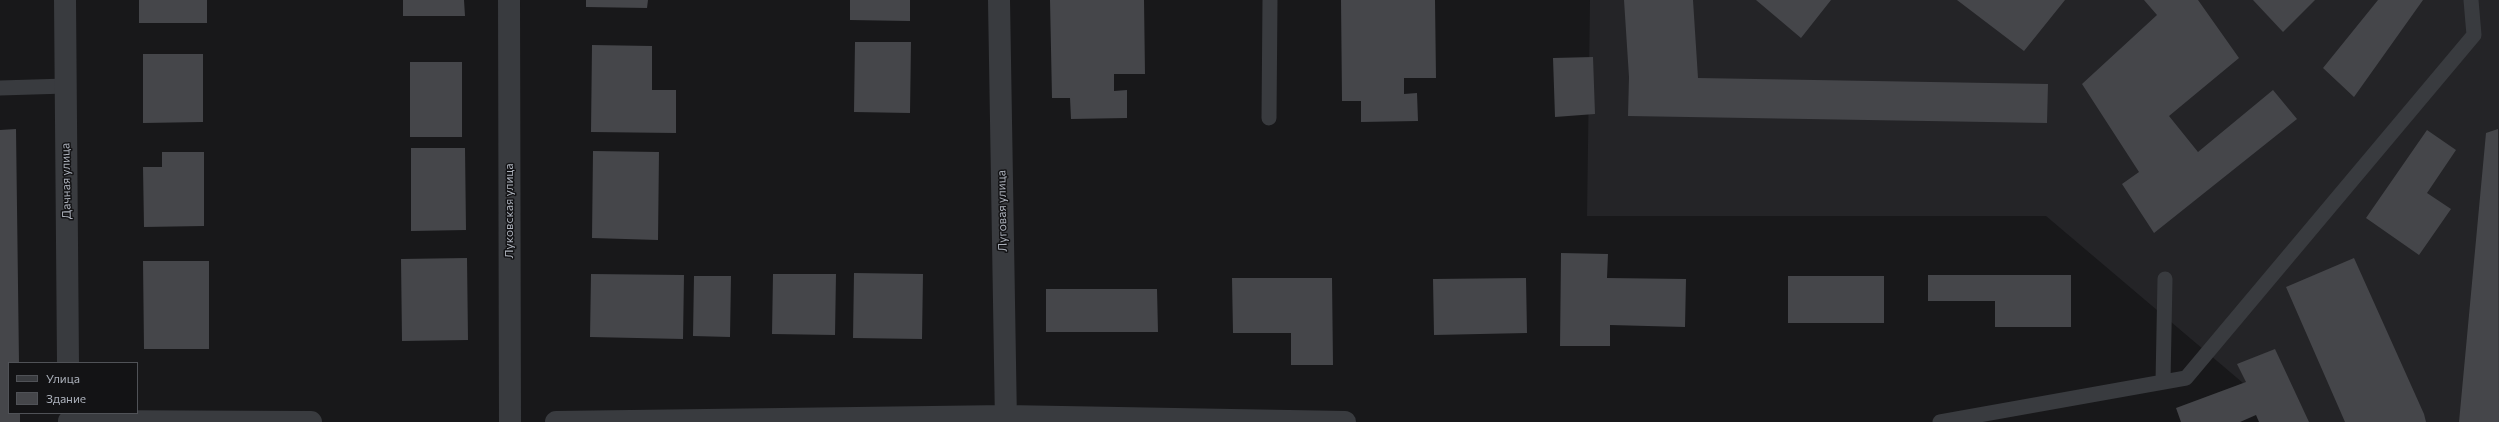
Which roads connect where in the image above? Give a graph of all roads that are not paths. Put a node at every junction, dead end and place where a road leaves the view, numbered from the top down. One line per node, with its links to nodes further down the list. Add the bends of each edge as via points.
1 (65, 0): 6 (street, Дачная улица)
2 (509, 0): 15 (street, Луковская улица)
3 (999, 0): 13 (street, Луговая улица)
4 (1270, 0): 8 (lane)
5 (2471, 0): 11 (lane, via 2474,35 2186,378)
6 (66, 86): 7 (lane); 10 (street, Дачная улица)
7 (0, 88)
8 (1269, 118)
9 (2165, 279): 11 (lane)
10 (68, 362)
11 (2163, 382): 18 (lane)
12 (69, 419): 14 (street)
13 (1006, 419): 16 (street); 17 (street)
14 (311, 422)
15 (510, 422)
16 (556, 422)
17 (1345, 422)
18 (1940, 422)

